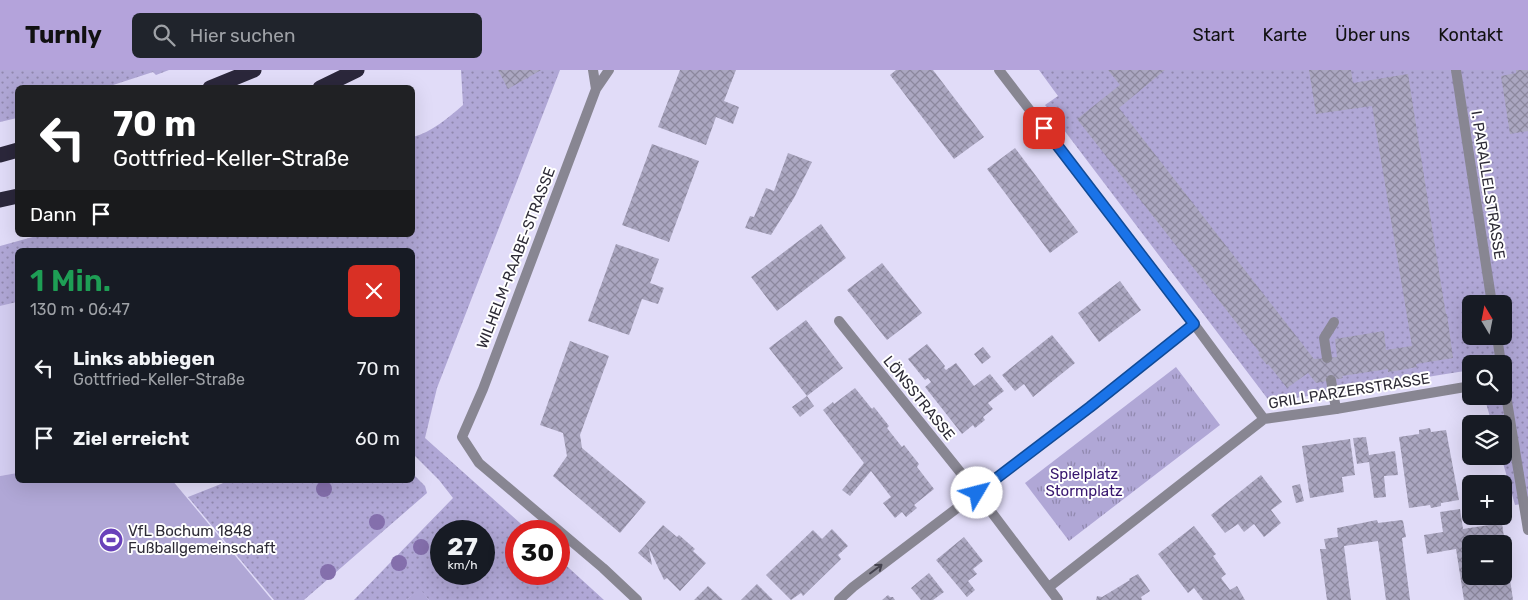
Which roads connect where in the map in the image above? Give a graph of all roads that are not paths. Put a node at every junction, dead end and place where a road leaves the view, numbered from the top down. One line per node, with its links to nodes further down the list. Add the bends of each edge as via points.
1 (254, 70): 7 (highway)
2 (357, 70): 8 (highway)
3 (592, 70): 9 (street)
4 (609, 70): 9 (street, WILHELM-RAABE-STRASSE)
5 (999, 70): 17 (street)
6 (1456, 70): 14 (street, I. PARALLELSTRASSE)
7 (217, 85)
8 (326, 85)
9 (596, 89): 28 (street, WILHELM-RAABE-STRASSE, via 462,437 479,463)
10 (15, 151): 11 (highway)
11 (0, 155)
12 (15, 197): 13 (highway)
13 (0, 200)
14 (1491, 295)
15 (839, 321): 25 (street, LÖNSSTRASSE)
16 (1334, 322): 18 (street, via 1324,338)
17 (1194, 324): 23 (street); 25 (street)
18 (1327, 358)
19 (1331, 380): 22 (street)
20 (1462, 388): 22 (street, GRILLPARZERSTRASSE)
21 (1508, 405): 24 (street)
22 (1336, 409): 23 (street, GRILLPARZERSTRASSE)
23 (1264, 419): 27 (street, GRILLPARZERSTRASSE)
24 (1525, 491): 26 (street)
25 (977, 493): 27 (street, LÖNSSTRASSE); 29 (street, one-way to 25)
26 (1528, 530)
27 (1049, 587): 30 (street, LÖNSSTRASSE)
28 (637, 600)
29 (839, 600)
30 (1058, 600)

